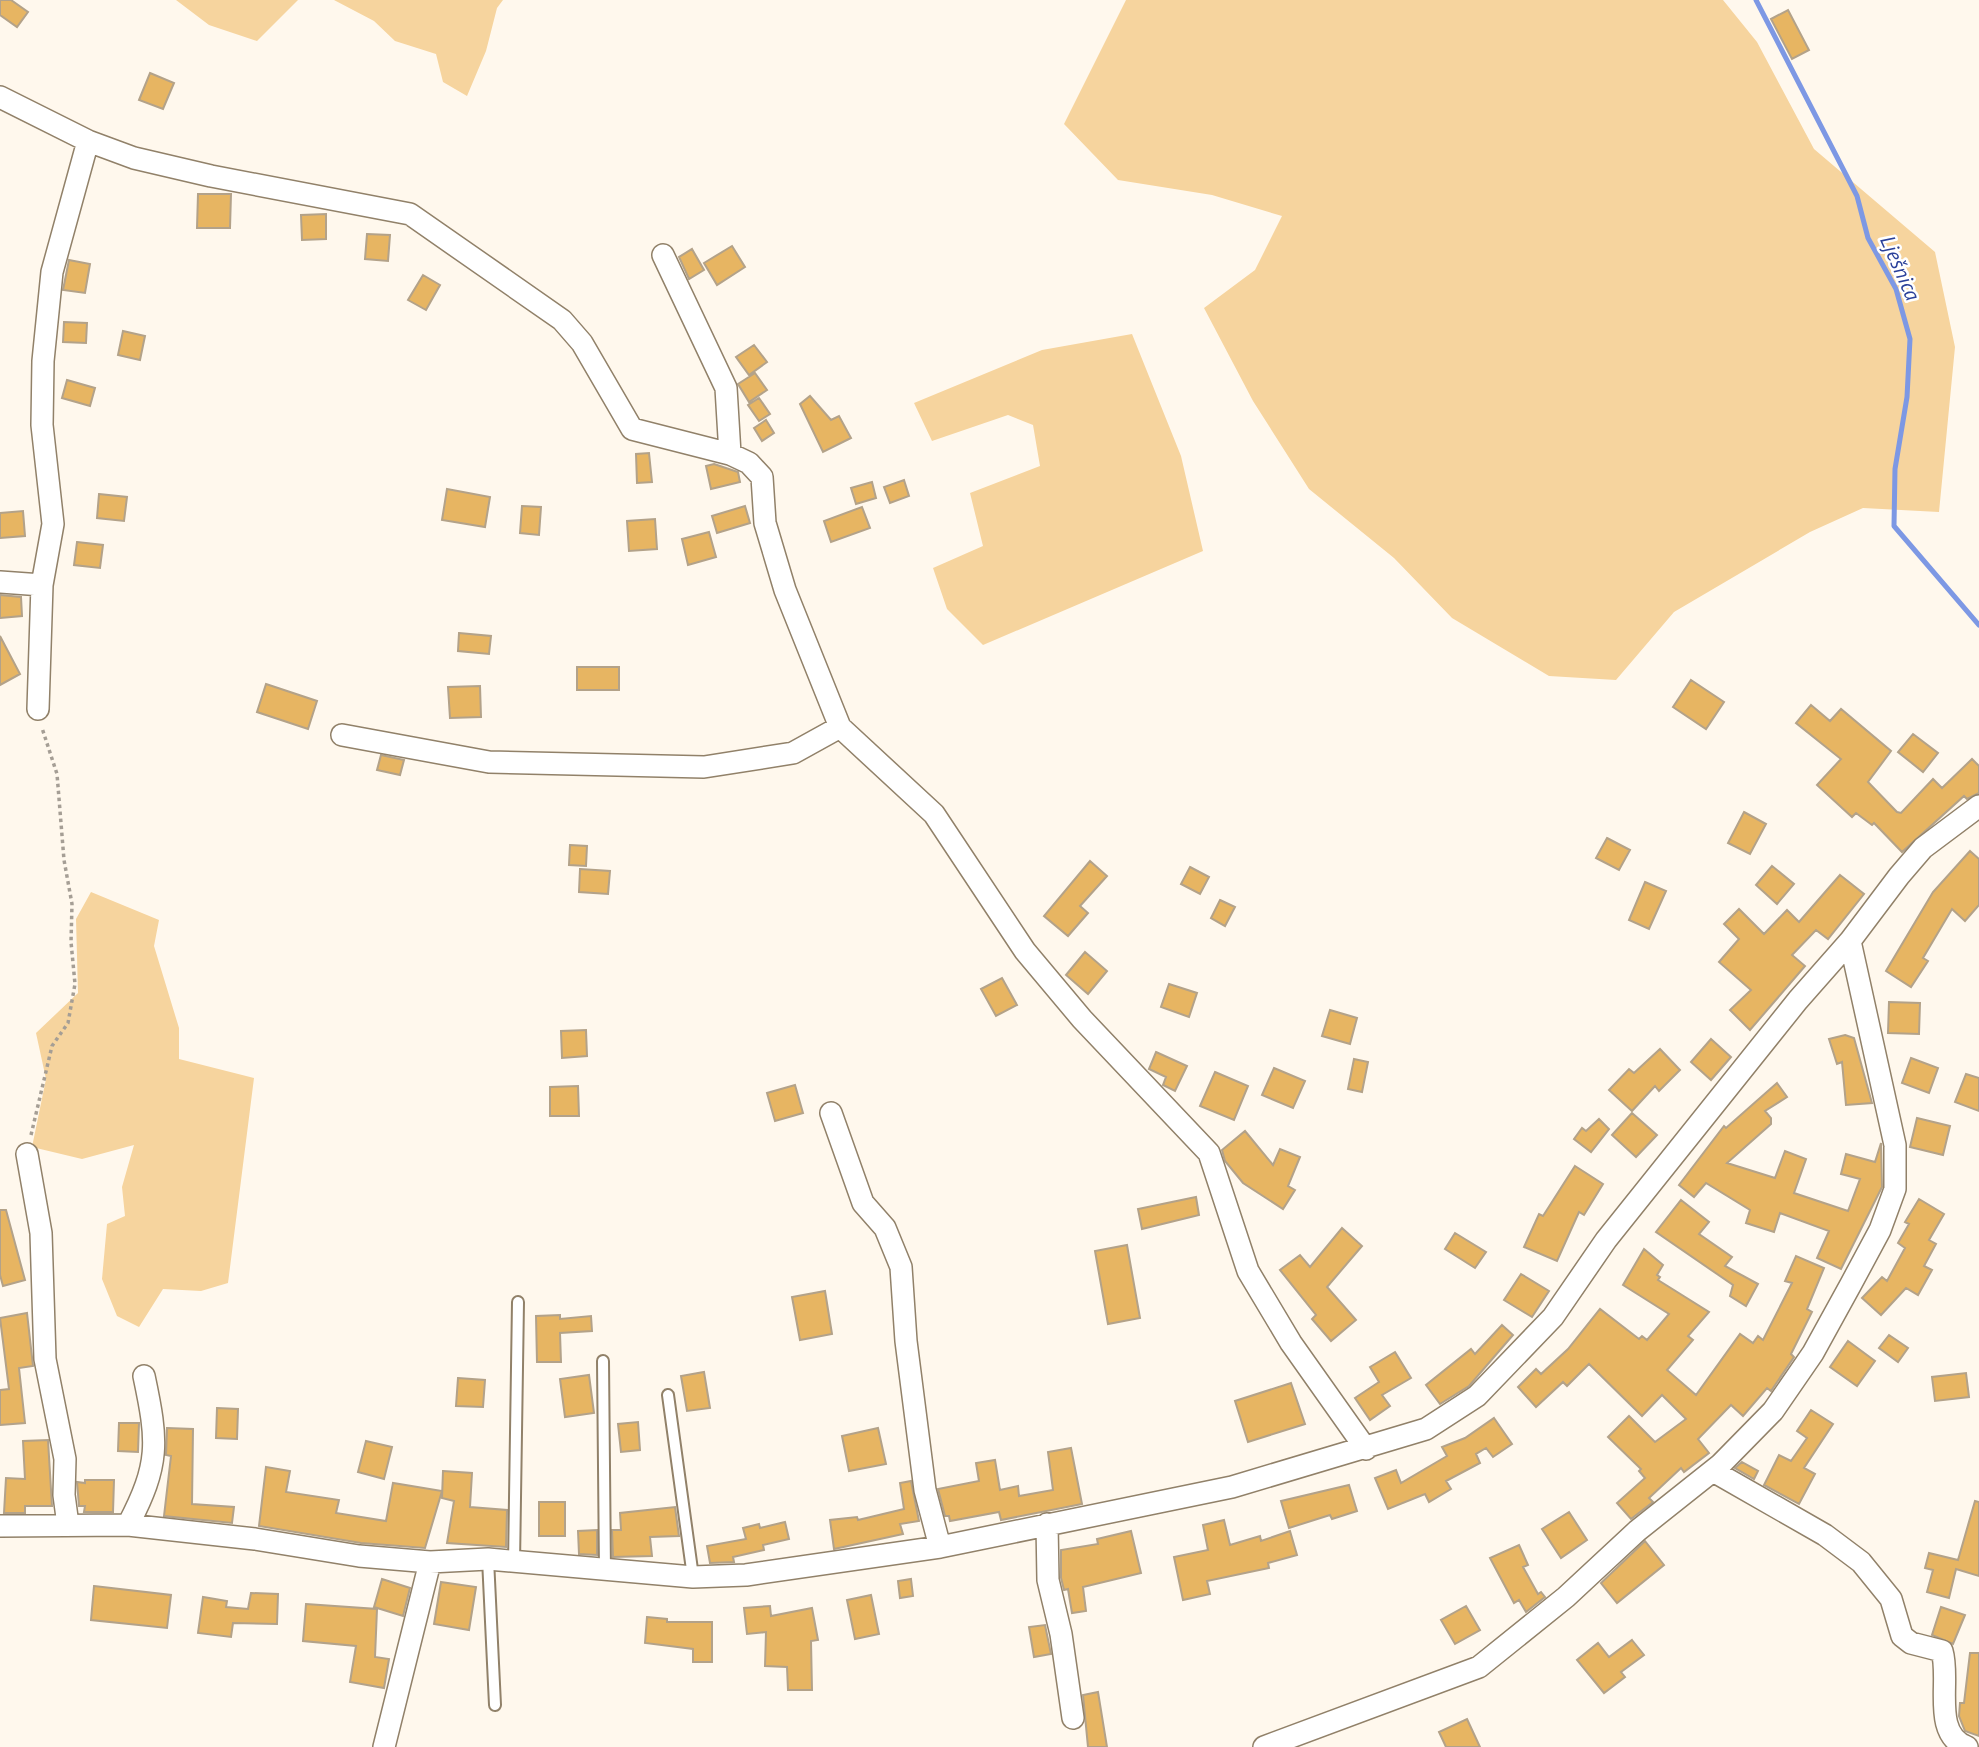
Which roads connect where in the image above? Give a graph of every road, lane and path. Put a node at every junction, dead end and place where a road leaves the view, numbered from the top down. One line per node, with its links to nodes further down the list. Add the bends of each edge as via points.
1 (0, 97): 2 (street)
2 (89, 141): 4 (street, via 134,158 211,176 410,214 562,320 582,344 632,429); 6 (street, via 52,272 42,425 53,524)
3 (663, 255): 4 (street, via 726,388)
4 (730, 454): 8 (street, via 749,463 762,477 765,523 785,590)
5 (0, 582): 6 (street)
6 (42, 584): 7 (street)
7 (38, 709): 13 (path, via 58,784 72,904 75,984 68,1023 52,1046 39,1091)
8 (840, 727): 9 (street, via 793,753 704,767 489,762); 18 (street, via 934,814 1025,951 1091,1029 1209,1153 1248,1271 1291,1343)
9 (342, 735)
10 (1979, 806): 11 (street, via 1923,848)
11 (1850, 941): 18 (street, via 1606,1240 1553,1317 1476,1396 1426,1429); 19 (street, via 1895,1145 1895,1189 1880,1230 1813,1353 1773,1411)
12 (831, 1113): 24 (street, via 863,1203 885,1228 901,1267 925,1490)
13 (27, 1154): 21 (street, via 41,1233 45,1359 62,1434)
14 (518, 1302): 27 (lane)
15 (603, 1361): 28 (lane)
16 (144, 1376): 22 (street, via 156,1438 148,1487)
17 (668, 1395): 29 (lane)
18 (1366, 1449): 20 (street, via 1232,1487)
19 (1713, 1471): 33 (street, via 1479,1667); 34 (street, via 1825,1535 1861,1562 1891,1599 1902,1636 1942,1651 1950,1735)
20 (1047, 1524): 24 (street); 31 (street, via 1048,1580)
21 (68, 1525): 22 (street); 23 (street)
22 (128, 1525): 26 (street)
23 (0, 1526)
24 (940, 1547): 29 (street, via 746,1575)
25 (488, 1559): 26 (street); 27 (street); 30 (lane)
26 (430, 1562): 32 (street)
27 (514, 1563): 28 (street)
28 (605, 1572): 29 (street)
29 (693, 1577)
30 (495, 1705)
31 (1073, 1718)
32 (384, 1747)
33 (1264, 1747)
34 (1967, 1747)

